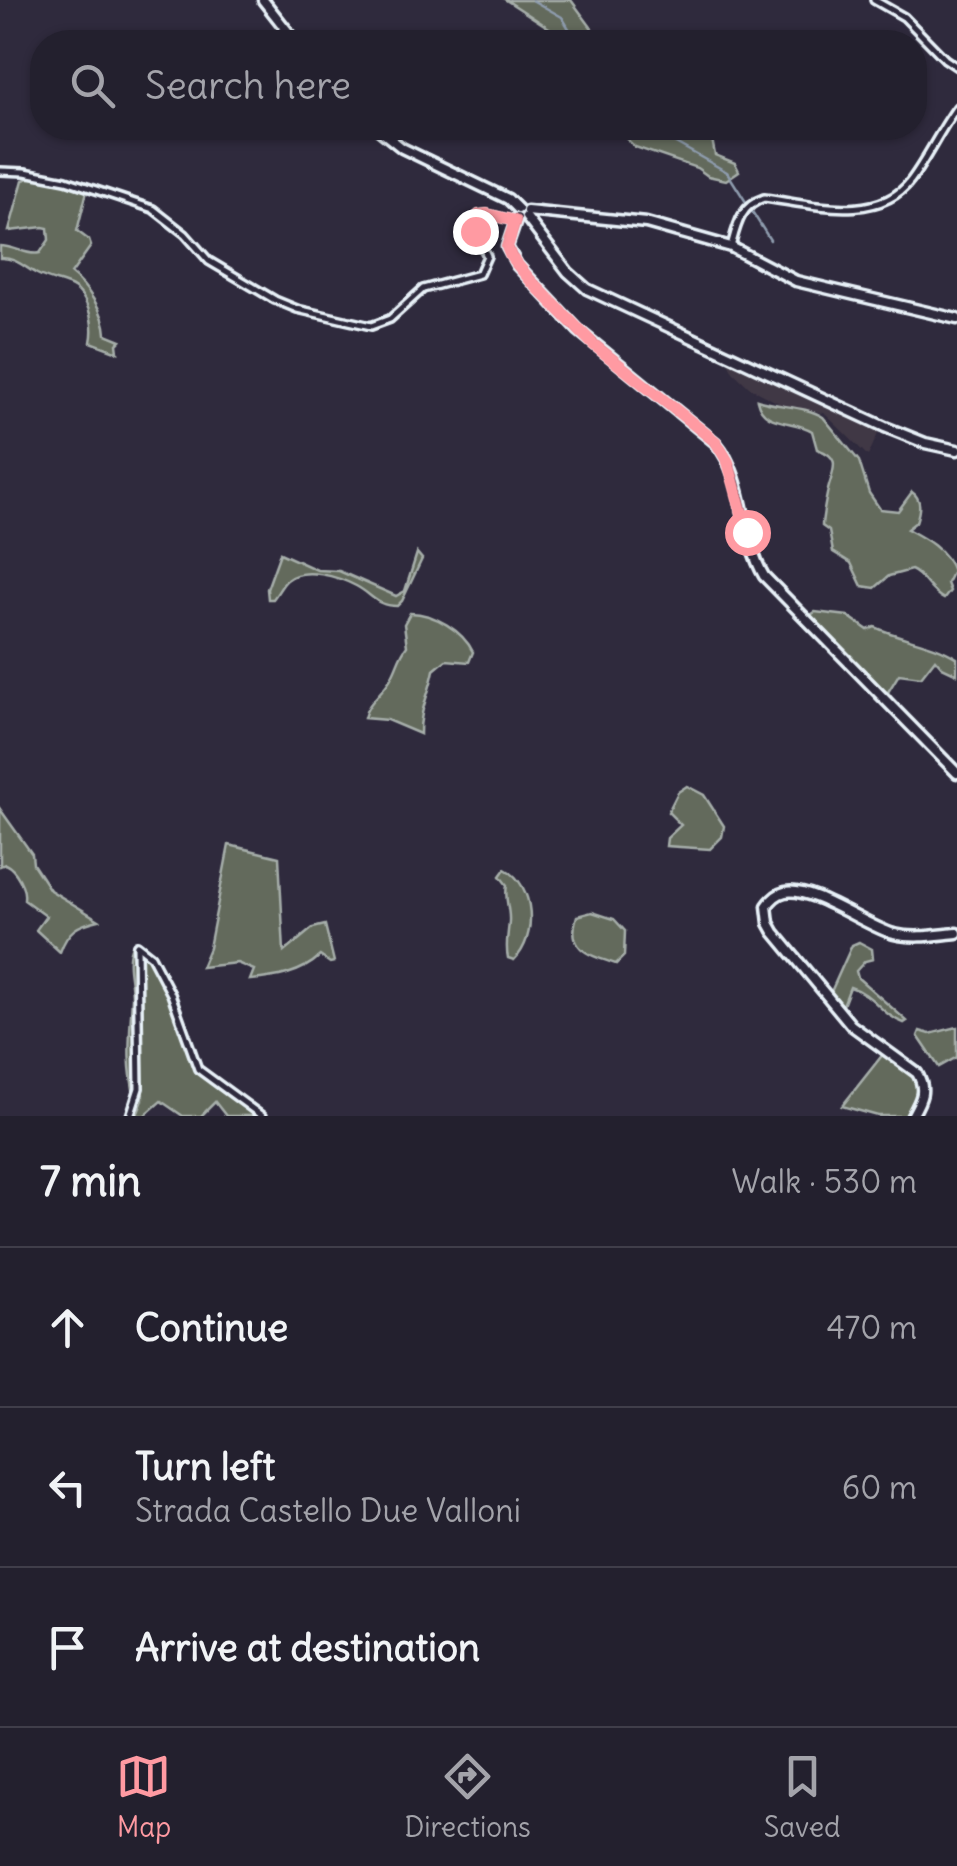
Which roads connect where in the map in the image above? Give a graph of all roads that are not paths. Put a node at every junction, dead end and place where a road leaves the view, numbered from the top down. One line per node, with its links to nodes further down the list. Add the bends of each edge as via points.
1 (263, 0): 3 (street)
2 (874, 0): 4 (street)
3 (287, 30)
4 (917, 30)
5 (927, 39): 6 (street)
6 (957, 66)
7 (957, 107): 11 (street, via 894,197 852,207 756,200 740,214)
8 (392, 140): 10 (street, via 508,199)
9 (0, 171): 10 (street, via 66,180 152,208 208,261 276,300 371,326 390,319 422,289 479,274 487,256 475,231 479,215)
10 (521, 215): 11 (street, via 646,222); 13 (street, via 587,289 882,425); 14 (street, via 507,247 511,257 593,344 724,452 764,576)
11 (731, 247): 12 (street, via 796,282)
12 (957, 318)
13 (957, 450)
14 (957, 773)
15 (957, 933): 18 (street, via 896,934 796,892 778,894 766,906 774,932 851,1025 917,1073 922,1096)
16 (130, 1116): 17 (street, via 140,1088 136,944 151,956 171,994 198,1069)
17 (262, 1116)
18 (912, 1116)

